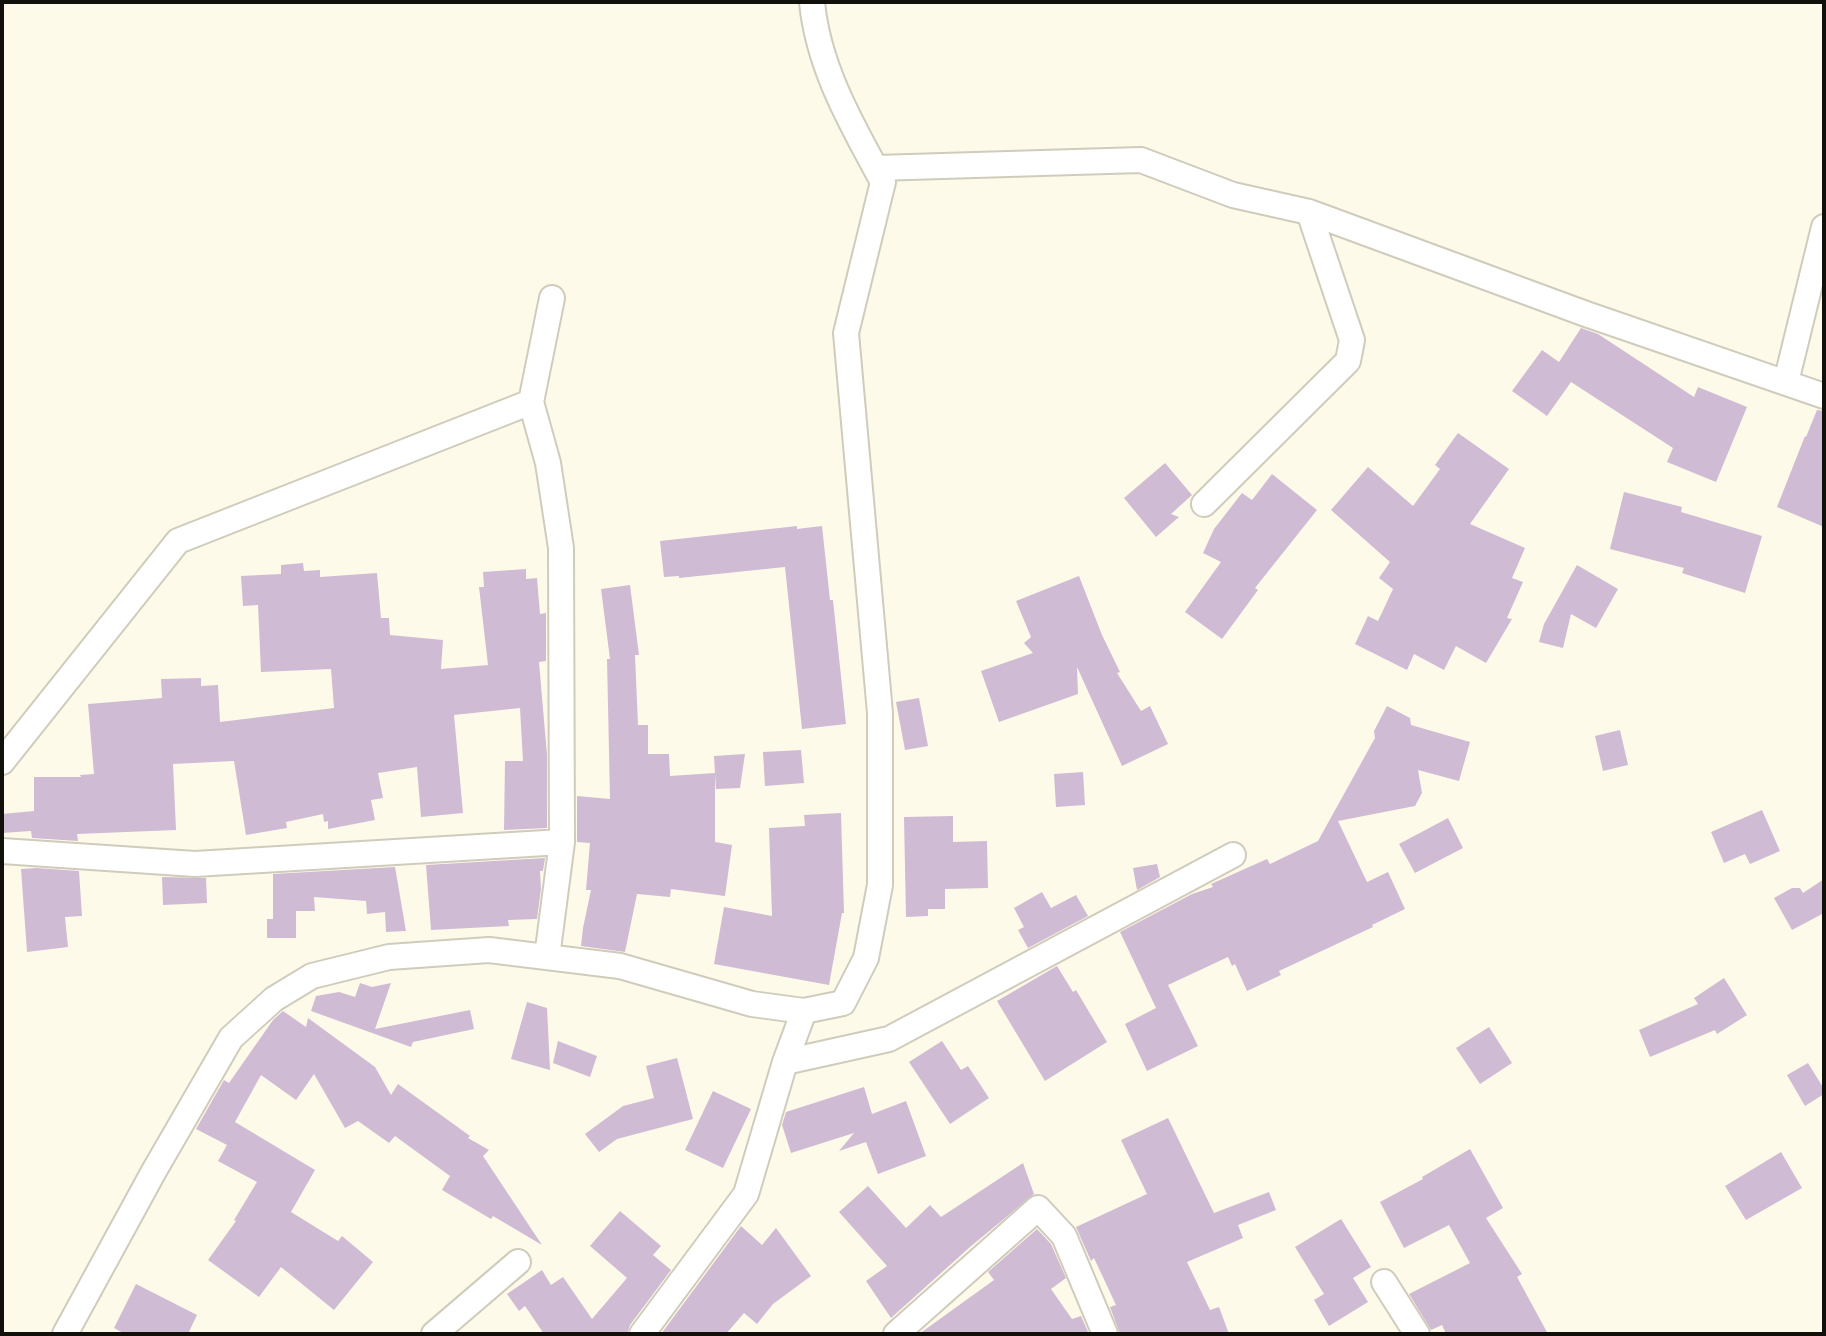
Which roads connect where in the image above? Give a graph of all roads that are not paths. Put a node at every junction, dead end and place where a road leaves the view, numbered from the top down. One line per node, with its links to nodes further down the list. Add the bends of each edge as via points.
1 (812, 2): 2 (street, via 814,28 834,86)
2 (876, 168): 3 (street, via 1141,160 1233,195); 15 (street, via 883,182 846,333 880,713 880,885 866,958 843,1003)
3 (1309, 212): 6 (street); 9 (street, via 1352,340 1348,361)
4 (1824, 227): 6 (street)
5 (552, 298): 8 (street)
6 (1786, 382): 7 (street)
7 (1824, 396)
8 (531, 402): 10 (street, via 178,541); 11 (street, via 548,463 561,548)
9 (1204, 504)
10 (2, 762)
11 (562, 842): 12 (street, via 195,864); 14 (street)
12 (2, 851)
13 (1233, 855): 16 (street, via 889,1039)
14 (547, 957): 15 (street, via 620,966 752,1004); 19 (street, via 489,950 389,957 312,976 274,999 231,1038)
15 (804, 1011): 16 (street)
16 (785, 1062): 21 (street, via 746,1194)
17 (518, 1262): 20 (street)
18 (1384, 1282): 24 (street)
19 (65, 1334)
20 (434, 1334)
21 (642, 1334)
22 (896, 1334): 23 (street, via 1038,1208 1064,1236)
23 (1105, 1334)
24 (1417, 1334)

